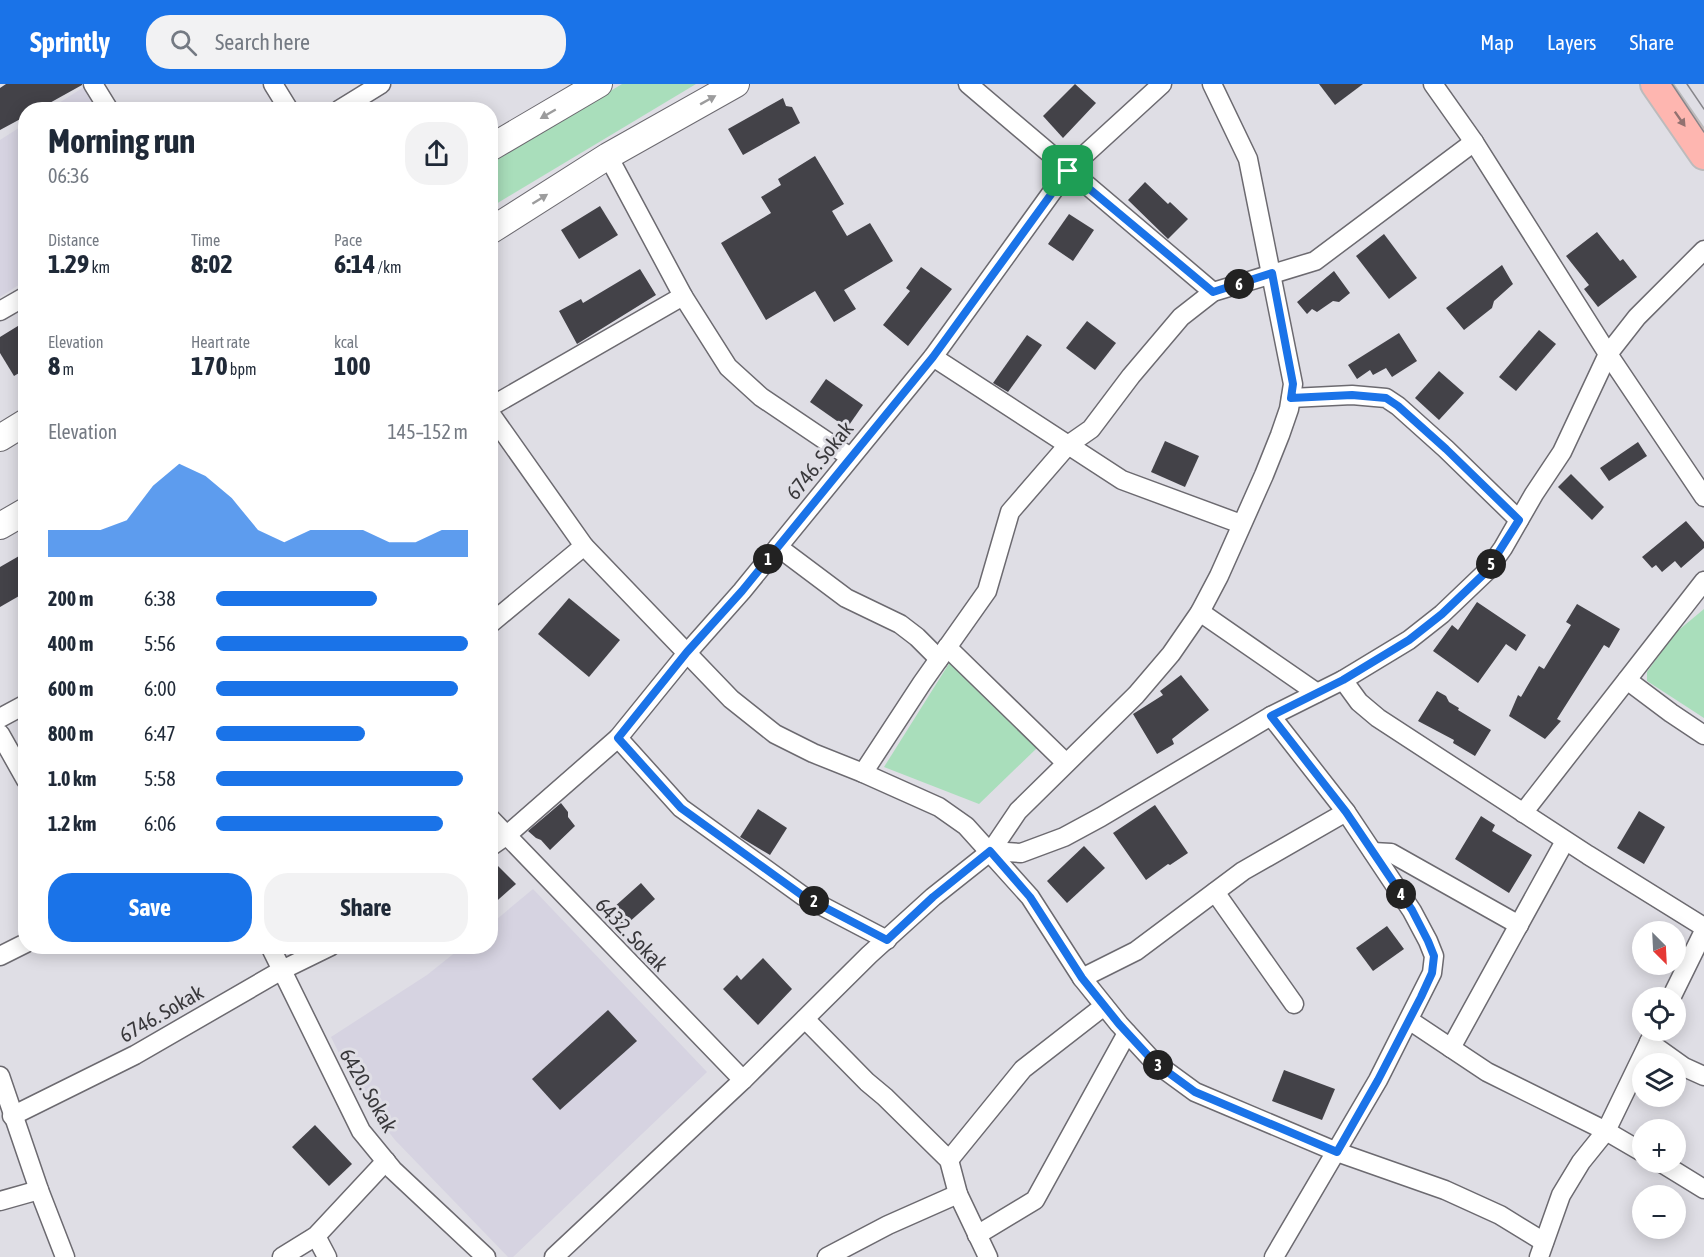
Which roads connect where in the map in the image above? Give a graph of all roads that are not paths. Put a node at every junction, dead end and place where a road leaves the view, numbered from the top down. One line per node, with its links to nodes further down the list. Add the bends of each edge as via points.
1 (93, 84): 11 (street)
2 (273, 84): 12 (street)
3 (381, 84): 13 (street)
4 (599, 84): 15 (main road, one-way to 15)
5 (736, 84): 17 (main road, one-way to 5)
6 (968, 84): 18 (street)
7 (1162, 84): 18 (street, 6746. Sokak)
8 (1212, 84): 21 (street, via 1248,159)
9 (1433, 84): 14 (street)
10 (1655, 84): 16 (main road, one-way to 16)
11 (104, 102)
12 (285, 102)
13 (352, 102)
14 (1474, 142): 21 (street, via 1315,261); 26 (street)
15 (498, 143)
16 (1704, 155)
17 (608, 156): 19 (main road, one-way to 17); 23 (street)
18 (1068, 171): 22 (street); 27 (street, 6746. Sokak)
19 (498, 226)
20 (1704, 250): 26 (street, via 1637,317)
21 (1272, 273): 22 (street); 28 (street, via 1293,384)
22 (1213, 292): 33 (street, via 1181,317 1091,429)
23 (683, 296): 29 (street); 34 (street, via 728,366 744,382 761,398)
24 (18, 301): 25 (street)
25 (0, 311)
26 (1608, 354): 35 (street); 37 (street, via 1562,452)
27 (933, 357): 33 (street); 34 (street, 6746. Sokak)
28 (1291, 398): 37 (street, via 1386,398); 38 (street, via 1272,455)
29 (498, 403)
30 (498, 424): 40 (street)
31 (18, 427): 32 (main road)
32 (0, 438)
33 (1068, 445): 38 (street, via 1122,480); 46 (street, via 1010,512 987,591)
34 (850, 457): 41 (street, 6746. Sokak)
35 (1704, 497)
36 (18, 516): 39 (main road)
37 (1519, 520): 47 (street, via 1486,572 1465,594 1409,640)
38 (1241, 524): 43 (street)
39 (0, 526)
40 (584, 546): 44 (street); 45 (street)
41 (778, 547): 45 (street, 6746. Sokak); 46 (street, via 846,598 900,624)
42 (1704, 581): 48 (street)
43 (1200, 612): 49 (street); 56 (street, via 1136,695)
44 (498, 617)
45 (687, 652): 55 (street, 6746. Sokak); 58 (street, via 731,699 775,734)
46 (943, 653): 56 (street); 58 (street)
47 (1343, 680): 49 (street); 60 (street, via 1359,702 1378,718)
48 (1627, 680): 54 (street); 60 (street)
49 (1317, 693): 51 (street)
50 (18, 708): 52 (street)
51 (1271, 716): 59 (street); 65 (street, via 1064,837 1021,853)
52 (0, 718)
53 (0, 734): 57 (street)
54 (1704, 735)
55 (618, 738): 62 (street, 6746. Sokak); 70 (street, via 681,808 803,896)
56 (1066, 763): 65 (street, via 1018,811)
57 (18, 766)
58 (863, 773): 65 (street, via 939,807 966,826)
59 (1346, 812): 66 (street); 67 (street, via 1243,871)
60 (1523, 813): 64 (street)
61 (498, 826): 62 (street, 6432. Sokak)
62 (507, 835): 63 (street, 6746. Sokak); 88 (street, 6432. Sokak)
63 (498, 841)
64 (1565, 841): 68 (street); 69 (street)
65 (990, 851): 70 (street); 76 (street, via 1030,897)
66 (1373, 852): 68 (street, via 1391,853); 81 (street, via 1412,910 1434,956 1432,973)
67 (1215, 892): 76 (street, via 1136,951); 78 (street)
68 (1519, 925): 85 (street)
69 (1704, 929): 77 (street)
70 (887, 940): 80 (street)
71 (18, 947): 74 (street)
72 (274, 954): 75 (street, 6420. Sokak)
73 (315, 954): 75 (street, 6746. Sokak)
74 (0, 956)
75 (282, 970): 89 (street, 6746. Sokak, via 135,1055); 94 (street, 6420. Sokak, via 362,1131)
76 (1082, 978): 79 (street)
77 (1676, 987)
78 (1294, 1004)
79 (1104, 1006): 82 (street); 93 (street, via 1023,1069)
80 (805, 1019): 88 (street); 93 (street)
81 (1409, 1020): 85 (street); 92 (street)
82 (1127, 1033): 92 (street, via 1154,1062 1195,1092); 100 (street, via 1035,1200)
83 (1650, 1041): 90 (street)
84 (1657, 1041): 87 (street, via 1684,1067)
85 (1451, 1048): 90 (street, via 1487,1072)
86 (0, 1076): 89 (street)
87 (1704, 1076)
88 (743, 1080): 107 (street)
89 (12, 1116): 97 (street)
90 (1606, 1131): 91 (street); 102 (street, via 1561,1195)
91 (1632, 1146)
92 (1337, 1152): 102 (street, via 1445,1190 1500,1215); 110 (street)
93 (949, 1160): 98 (street)
94 (386, 1161): 101 (street); 106 (street, 6420. Sokak)
95 (1678, 1173): 96 (street)
96 (1704, 1189)
97 (39, 1190): 99 (street); 103 (street)
98 (958, 1194): 100 (street); 108 (street)
99 (0, 1201)
100 (977, 1234): 109 (street)
101 (316, 1236): 104 (street); 105 (street)
102 (1541, 1249)
103 (65, 1257)
104 (282, 1257)
105 (327, 1257)
106 (486, 1257)
107 (554, 1257)
108 (827, 1257)
109 (988, 1257)
110 (1274, 1257)

